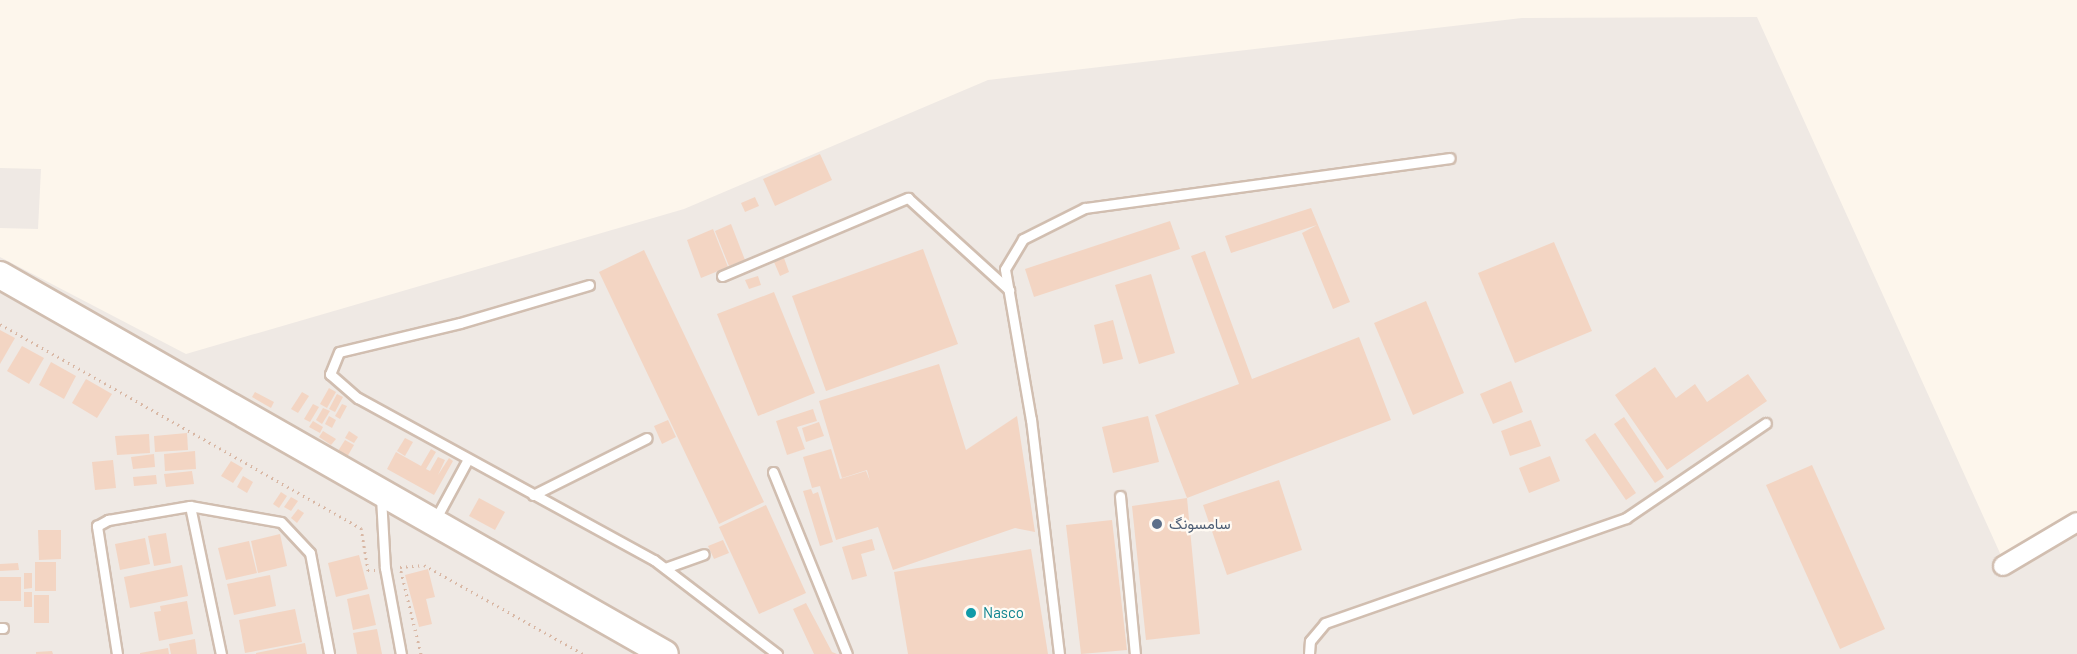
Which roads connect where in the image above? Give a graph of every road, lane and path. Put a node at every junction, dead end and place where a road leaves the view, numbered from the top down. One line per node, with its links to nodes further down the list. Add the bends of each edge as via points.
1 (1450, 158): 5 (lane, via 1085,208 1023,239 1005,268)
2 (0, 275): 11 (street)
3 (722, 276): 5 (lane, via 908,198)
4 (589, 285): 9 (lane, via 460,323 339,352 330,374 358,398)
5 (1009, 290): 31 (lane, via 1031,420)
6 (0, 324): 20 (path, via 361,528 368,570)
7 (1766, 423): 33 (lane, via 1626,518 1325,623 1310,641)
8 (647, 438): 12 (lane)
9 (468, 459): 12 (lane); 15 (lane)
10 (773, 472): 30 (lane)
11 (381, 491): 15 (street); 20 (lane)
12 (533, 495): 21 (lane)
13 (1120, 496): 32 (lane)
14 (190, 506): 22 (lane, via 108,520 97,526); 23 (lane); 24 (lane, via 280,522 310,553)
15 (434, 522): 28 (street)
16 (2077, 522): 18 (street)
17 (704, 554): 21 (lane)
18 (2003, 566)
19 (400, 567): 20 (path); 26 (path); 27 (path, via 424,565)
20 (385, 568): 25 (lane)
21 (664, 568): 29 (lane)
22 (117, 654)
23 (221, 654)
24 (329, 654)
25 (401, 654)
26 (421, 654)
27 (583, 654)
28 (665, 654)
29 (777, 654)
30 (847, 654)
31 (1059, 654)
32 (1134, 654)
33 (1309, 654)

